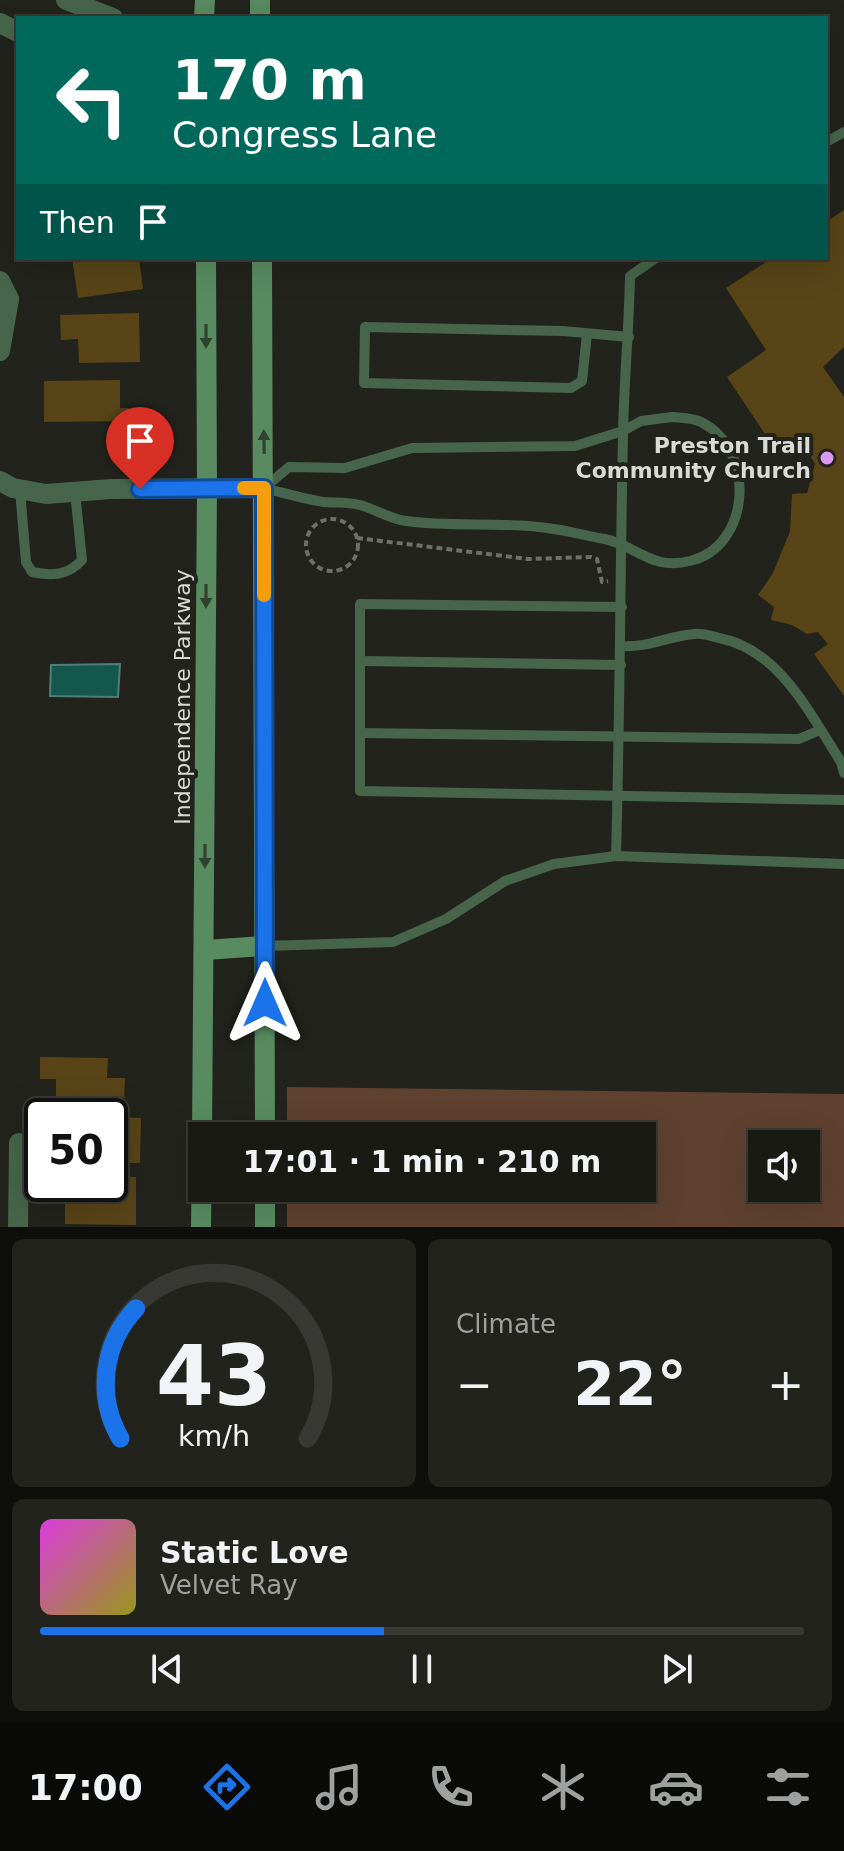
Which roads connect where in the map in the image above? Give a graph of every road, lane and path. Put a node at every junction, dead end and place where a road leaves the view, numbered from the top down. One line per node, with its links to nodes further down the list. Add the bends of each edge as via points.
1 (66, 0): 2 (street)
2 (108, 16)
3 (206, 260): 13 (main road, Independence Parkway, one-way to 13)
4 (262, 260): 12 (main road, one-way to 4)
5 (653, 260): 8 (lane, via 630,276)
6 (0, 281): 9 (street, via 9,299)
7 (587, 334): 7 (lane, via 365,327 364,383 571,388 582,381); 8 (lane)
8 (629, 337): 10 (lane)
9 (0, 351)
10 (623, 431): 12 (lane, via 575,446 412,448 345,468 289,467); 17 (lane); 17 (lane, via 641,421 672,417 701,422 724,439 736,463 739,489 738,515 729,535 691,561 663,563 637,555)
11 (0, 481): 14 (street)
12 (264, 488): 13 (street); 17 (lane, via 360,505 403,521 541,527); 31 (main road)
13 (207, 489): 15 (street); 32 (main road, Independence Parkway, one-way to 32)
14 (20, 490): 15 (street); 15 (lane, via 26,562 32,572 49,576 75,568 82,560)
15 (75, 492)
16 (357, 538): 16 (path, via 350,526 332,519 313,527 306,548 313,563 336,571 353,562); 18 (path, via 528,559 591,557 597,559 602,582)
17 (622, 543): 18 (lane)
18 (622, 581): 19 (lane)
19 (622, 607): 20 (lane); 21 (lane, via 360,604)
20 (621, 646): 22 (lane); 23 (lane, via 641,647 697,634 732,640 759,653 798,694)
21 (361, 661): 22 (lane); 24 (lane)
22 (621, 665): 25 (lane)
23 (820, 730): 25 (lane, via 799,739); 26 (lane)
24 (360, 733): 25 (lane); 27 (lane, via 360,791)
25 (619, 736): 27 (lane)
26 (844, 773)
27 (617, 794): 28 (lane); 29 (lane)
28 (844, 800)
29 (616, 856): 30 (lane); 31 (lane, via 554,864 505,881 446,919 393,942)
30 (844, 864)
31 (264, 946): 32 (main road); 34 (main road)
32 (205, 950): 33 (main road, Independence Parkway)
33 (202, 1122)
34 (265, 1122)
35 (19, 1143): 38 (street)
36 (201, 1202): 39 (main road)
37 (265, 1202): 40 (main road)
38 (18, 1227)
39 (201, 1227)
40 (265, 1227)

